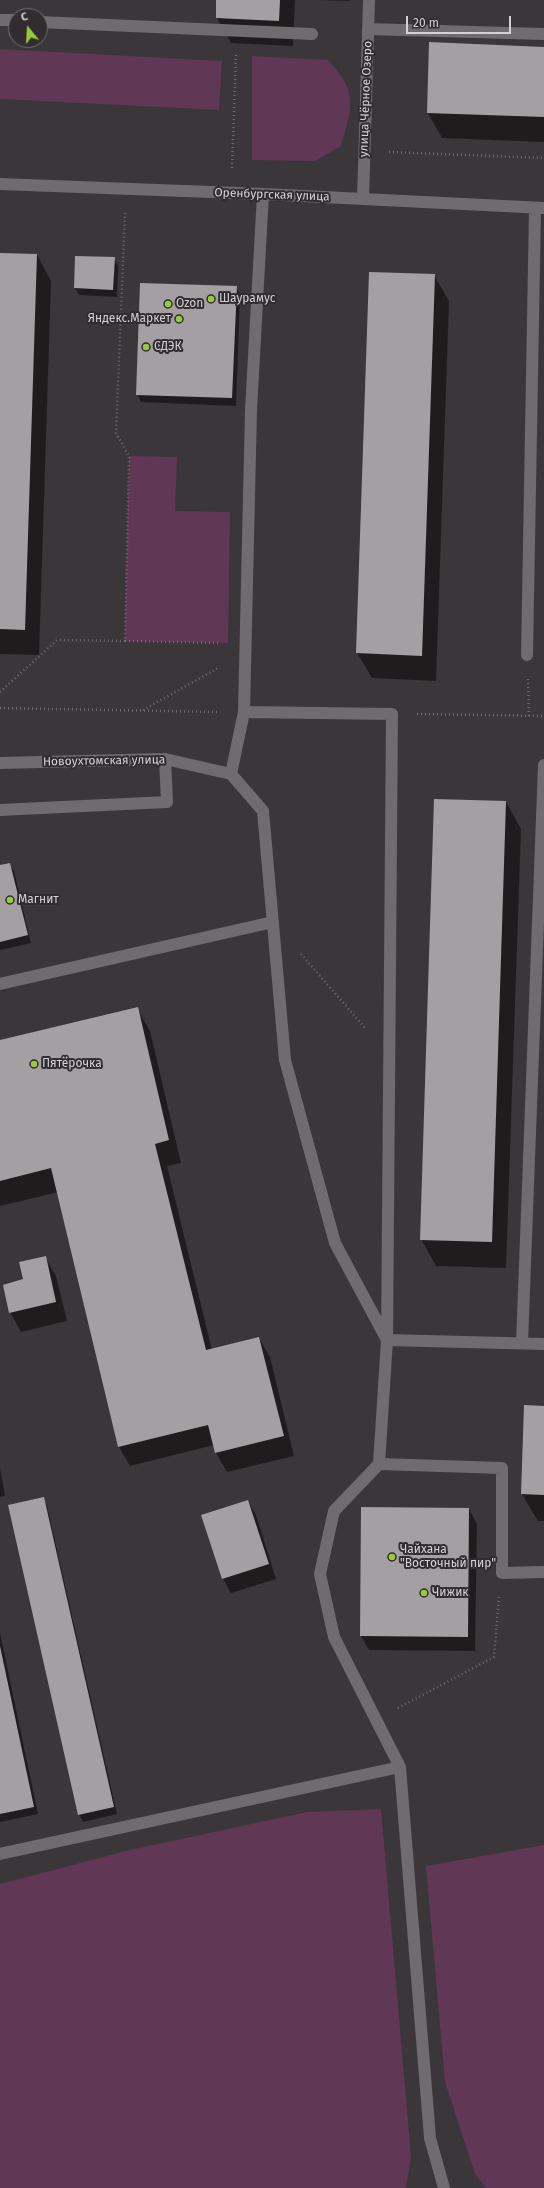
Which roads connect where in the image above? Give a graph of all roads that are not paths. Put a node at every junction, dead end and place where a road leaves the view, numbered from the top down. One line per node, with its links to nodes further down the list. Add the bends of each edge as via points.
1 (369, 0): 3 (street, улица Чёрное Озеро)
2 (48, 22): 4 (street)
3 (368, 29): 5 (street); 8 (street, улица Чёрное Озеро)
4 (312, 34)
5 (544, 34)
6 (0, 184): 7 (street, Оренбургская улица)
7 (263, 194): 8 (street, Оренбургская улица); 11 (street, via 250,418)
8 (363, 198): 9 (street, Оренбургская улица)
9 (540, 208): 10 (street)
10 (527, 655)
11 (244, 712): 15 (street); 19 (street, via 392,714)
12 (165, 760): 13 (street, Новоухтомская улица); 15 (street, Новоухтомская улица); 16 (street, via 167,802)
13 (0, 763)
14 (544, 765): 20 (street)
15 (231, 774): 17 (street, via 263,810)
16 (0, 810)
17 (273, 922): 18 (street); 19 (street, via 285,1060 335,1243)
18 (0, 984)
19 (387, 1340): 20 (street); 22 (street)
20 (522, 1344): 21 (street)
21 (544, 1344)
22 (379, 1464): 23 (street, via 502,1468 502,1573); 24 (street, via 334,1511 320,1574 334,1637)
23 (544, 1572)
24 (400, 1767): 25 (street); 26 (street, via 430,2138)
25 (0, 1854)
26 (444, 2188)

